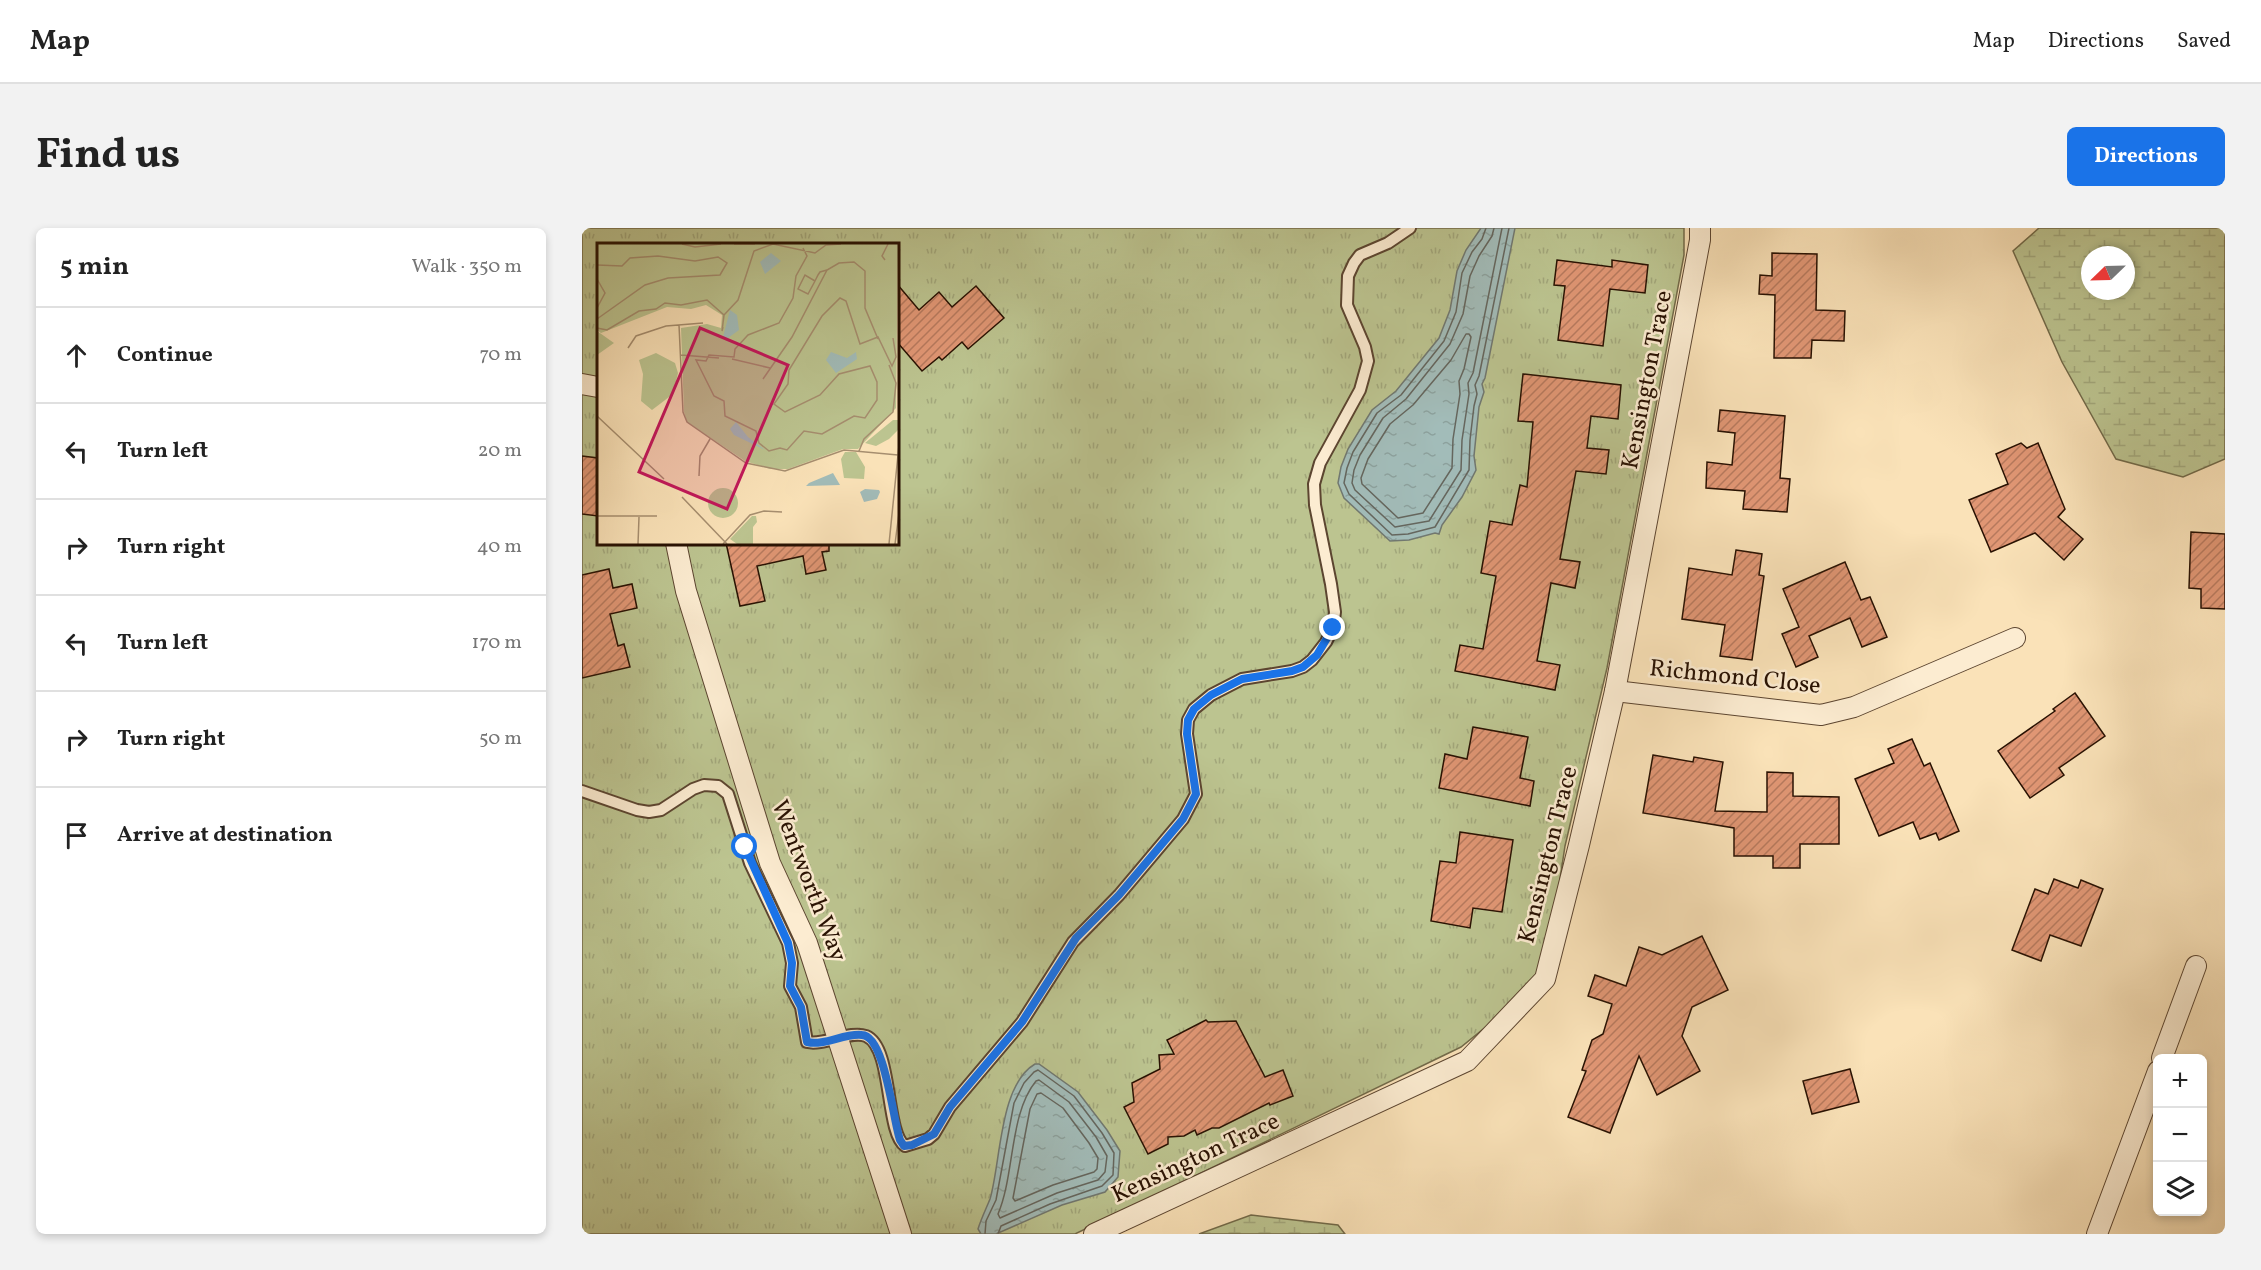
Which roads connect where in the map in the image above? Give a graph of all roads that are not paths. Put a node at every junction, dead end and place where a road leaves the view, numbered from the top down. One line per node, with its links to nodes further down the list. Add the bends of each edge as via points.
1 (1410, 228): 10 (lane, via 1360,255 1348,276 1347,305 1368,362 1360,390 1323,457 1314,484 1317,521 1334,604 1333,628 1317,655 1292,671 1242,679 1194,709 1187,734 1196,794 1183,819 1119,895 1076,938 1022,1022 950,1107 934,1134 904,1146 873,1041 861,1035)
2 (1700, 228): 7 (street, Kensington Trace, via 1701,240)
3 (582, 384): 4 (street)
4 (597, 387)
5 (676, 544): 10 (street, Wentworth Way, via 686,591 770,863 807,943)
6 (2015, 638): 7 (street, Richmond Close, via 1854,707 1821,715)
7 (1614, 691): 14 (street, Kensington Trace, via 1545,979 1467,1061)
8 (582, 791): 10 (lane, via 649,812 662,810 704,785 718,786 728,794 750,863 788,943 792,963 790,986 801,1007 807,1042)
9 (2196, 966): 11 (street)
10 (837, 1039): 13 (street, Wentworth Way)
11 (2164, 1054)
12 (2153, 1082): 15 (street)
13 (901, 1234)
14 (1094, 1234)
15 (2097, 1234)

